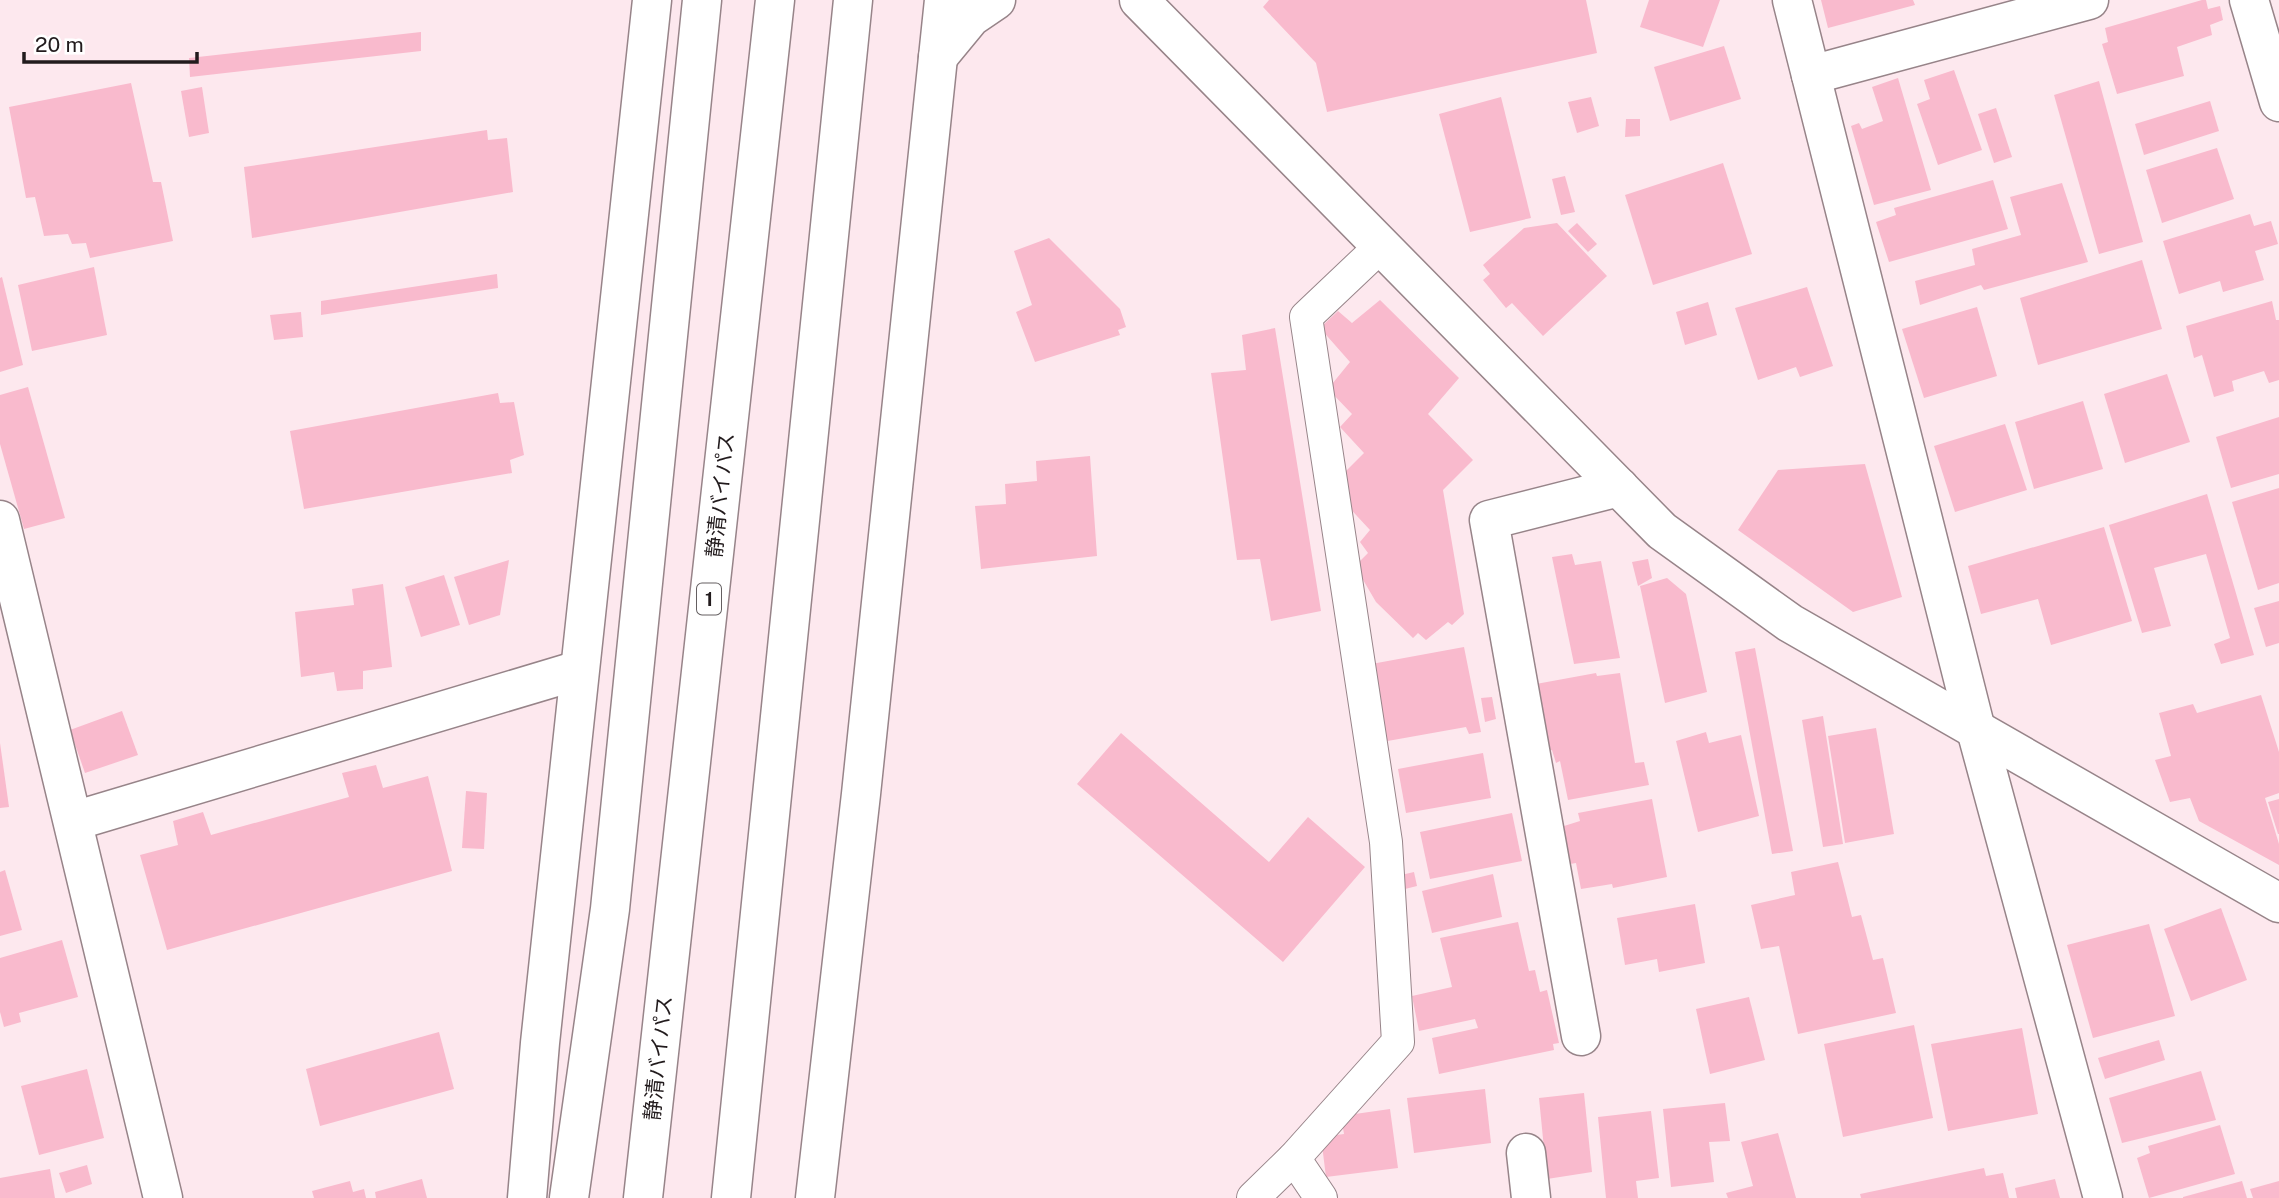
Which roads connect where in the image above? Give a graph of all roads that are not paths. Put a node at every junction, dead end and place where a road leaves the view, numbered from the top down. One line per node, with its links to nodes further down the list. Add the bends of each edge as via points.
1 (652, 0): 17 (main road)
2 (702, 0): 26 (main road, via 610,909)
3 (775, 0): 27 (main road, 静清バイパス / 1)
4 (853, 0): 28 (main road)
5 (944, 0): 11 (main road)
6 (996, 0): 11 (main road, via 971,17)
7 (1139, 0): 14 (main road)
8 (1792, 0): 12 (main road)
9 (2089, 0): 12 (main road)
10 (2249, 0): 13 (main road)
11 (938, 57): 29 (main road)
12 (1811, 75): 18 (main road)
13 (2279, 102)
14 (1381, 246): 15 (main road); 23 (lane, via 1306,317 1386,842 1398,1042)
15 (1619, 487): 18 (main road, via 1662,531 1790,624); 21 (main road, via 1489,520)
16 (0, 520): 19 (main road)
17 (579, 670): 19 (main road); 25 (main road)
18 (1975, 726): 20 (main road); 33 (main road)
19 (74, 821): 24 (main road)
20 (2279, 902)
21 (1581, 1036)
22 (1526, 1153): 32 (main road)
23 (1294, 1158): 30 (lane); 31 (lane)
24 (163, 1198)
25 (527, 1198)
26 (569, 1198)
27 (643, 1198)
28 (731, 1198)
29 (815, 1198)
30 (1253, 1198)
31 (1321, 1198)
32 (1531, 1198)
33 (2103, 1198)

